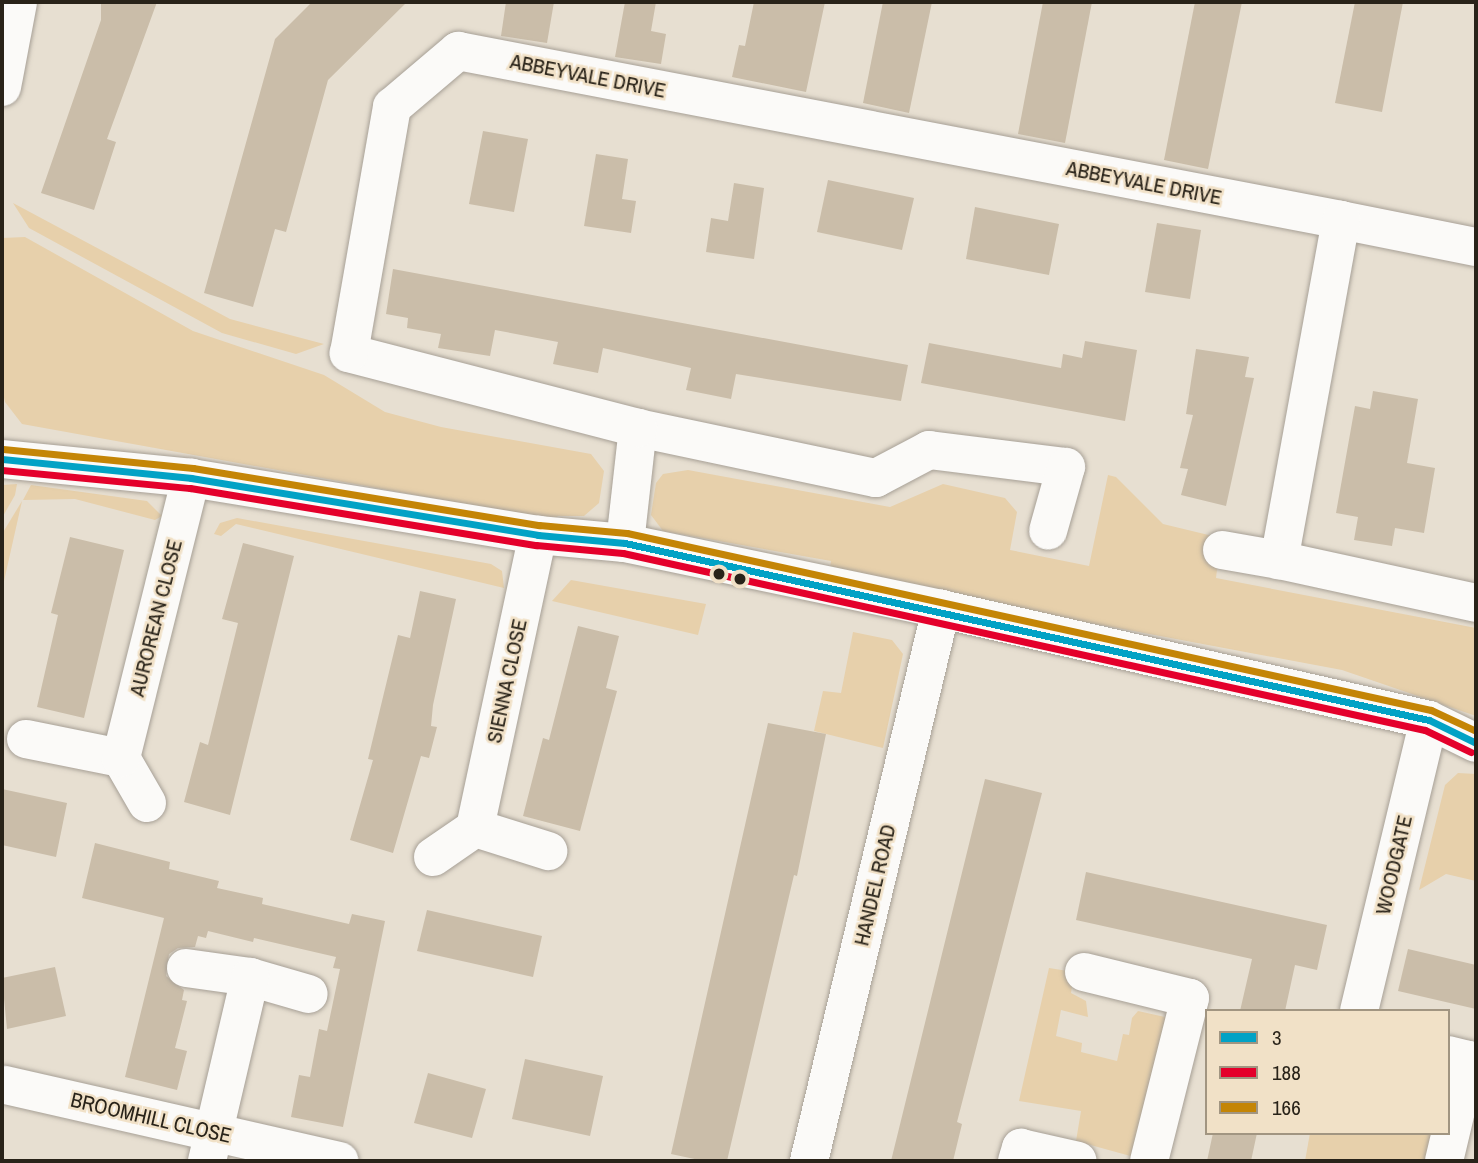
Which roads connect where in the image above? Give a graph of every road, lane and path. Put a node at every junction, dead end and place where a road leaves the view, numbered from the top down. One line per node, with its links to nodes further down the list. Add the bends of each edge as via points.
1 (18, 2): 2 (street)
2 (2, 87)
3 (1341, 220): 4 (street, ABBEYVALE DRIVE); 5 (street, ABBEYVALE DRIVE, via 458,51 392,107 349,353); 12 (street)
4 (1476, 247)
5 (638, 428): 8 (street, ABBEYVALE DRIVE, via 876,478 929,450 1066,467); 10 (street)
6 (2, 459): 7 (street)
7 (191, 478): 9 (street); 18 (street, AUROREAN CLOSE)
8 (1048, 531)
9 (538, 535): 10 (street); 20 (street, SIENNA CLOSE)
10 (625, 543): 14 (street)
11 (1222, 550): 12 (street)
12 (1279, 560): 13 (street)
13 (1476, 603)
14 (941, 609): 15 (street); 32 (street, HANDEL ROAD)
15 (1429, 720): 17 (street); 27 (street, WOODGATE)
16 (26, 739): 18 (street)
17 (1476, 743)
18 (121, 758): 19 (street)
19 (147, 803)
20 (475, 828): 21 (street); 22 (street)
21 (548, 851)
22 (433, 857)
23 (186, 968): 25 (street)
24 (1084, 972): 35 (street, via 1190,998)
25 (250, 977): 26 (street); 30 (street)
26 (309, 994)
27 (1359, 1009)
28 (1450, 1056): 36 (street, via 1468,1060)
29 (5, 1085): 30 (street, BROOMHILL CLOSE)
30 (211, 1147): 31 (street, BROOMHILL CLOSE)
31 (339, 1161)
32 (809, 1161)
33 (1017, 1161): 34 (street, via 1021,1148)
34 (1078, 1161)
35 (1149, 1161)
36 (1444, 1161)

